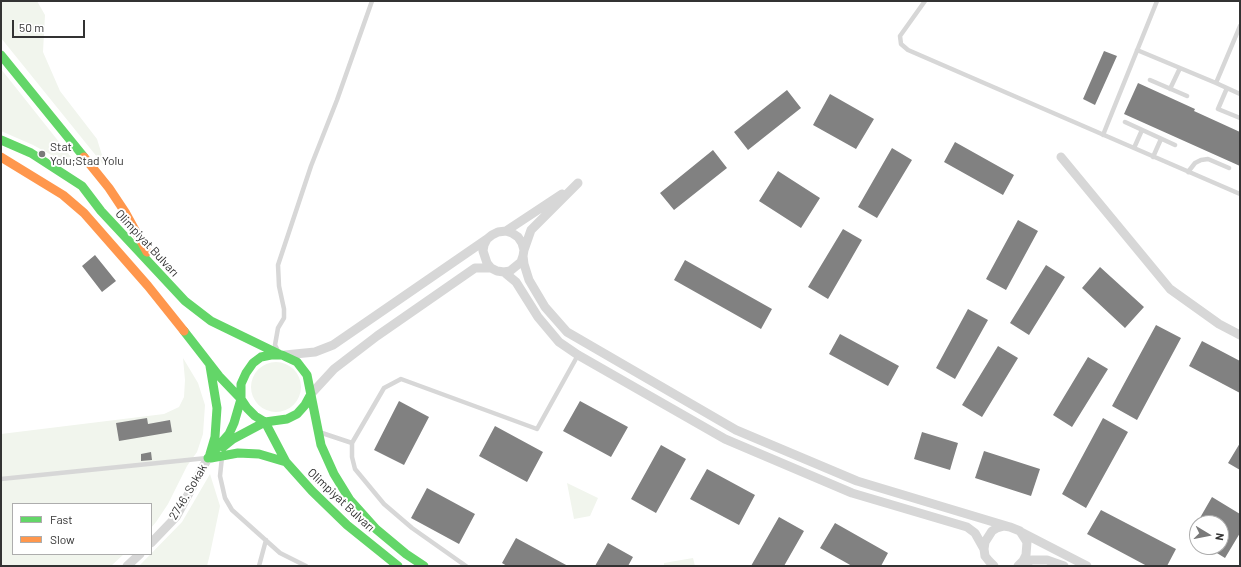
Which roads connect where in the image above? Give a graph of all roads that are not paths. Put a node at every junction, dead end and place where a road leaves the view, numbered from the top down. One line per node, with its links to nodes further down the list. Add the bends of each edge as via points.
1 (372, 1): 39 (lane, via 311,166 278,265 278,286 284,318 278,328 275,345)
2 (925, 1): 17 (lane, via 900,36 904,47)
3 (1157, 1): 5 (lane)
4 (1240, 26): 9 (lane)
5 (1137, 50): 7 (lane); 17 (lane)
6 (1, 55): 23 (main road)
7 (1180, 68): 9 (lane); 11 (lane)
8 (1150, 80): 11 (lane)
9 (1216, 83): 10 (lane)
10 (1227, 88): 12 (lane); 14 (lane, via 1218,109)
11 (1170, 89): 13 (lane)
12 (1240, 94)
13 (1187, 96)
14 (1240, 118)
15 (1125, 122): 16 (lane)
16 (1142, 130): 18 (lane); 21 (lane)
17 (1103, 135): 21 (lane)
18 (1161, 139): 20 (lane); 25 (lane)
19 (1, 140): 28 (main road, Olimpiyat Bulvarı, via 31,153)
20 (1175, 145)
21 (1134, 148): 25 (lane)
22 (1, 157): 32 (main road, via 63,195 84,212)
23 (84, 157): 28 (main road, via 81,171 77,176); 30 (main road); 36 (main road, via 125,212)
24 (1062, 157): 38 (street, via 1170,289 1219,324)
25 (1153, 157): 27 (lane)
26 (1229, 168): 27 (lane, via 1208,159 1201,160)
27 (1188, 172): 29 (lane)
28 (69, 178): 30 (main road, Olimpiyat Bulvarı, via 82,186)
29 (1240, 194)
30 (101, 211): 32 (main road); 36 (main road, Olimpiyat Bulvarı)
31 (506, 231): 33 (street, via 492,234); 34 (street, via 518,237 522,243); 34 (street, via 578,183 531,230)
32 (107, 238): 41 (main road)
33 (487, 239): 35 (street, via 483,251); 39 (street, via 334,345 315,352)
34 (523, 253): 37 (street, via 516,267); 51 (street, via 529,280 545,307 567,332 736,430 857,481)
35 (491, 268): 37 (street); 42 (street, via 475,268 377,336 334,369)
36 (155, 269): 39 (main road, Olimpiyat Bulvarı, via 185,301 211,321)
37 (504, 272): 40 (street, via 516,282 538,317 559,342)
38 (1240, 335)
39 (282, 355): 42 (main road, via 303,368); 43 (main road, via 261,356 253,364 241,384)
40 (578, 355): 46 (lane, via 537,429 401,379 384,388); 55 (street, via 725,439 852,493 967,527 975,533)
41 (210, 365): 43 (main road); 48 (main road, via 215,393 216,424 215,437)
42 (311, 394): 44 (main road, via 297,414 287,419); 45 (main road, Olimpiyat Bulvarı)
43 (241, 398): 44 (main road, via 255,416); 48 (main road, via 229,434)
44 (265, 422): 48 (main road, via 233,439); 49 (main road, Olimpiyat Bulvarı)
45 (318, 432): 46 (lane); 61 (main road, Olimpiyat Bulvarı, via 334,474 350,500 376,529)
46 (352, 443): 62 (lane, via 355,470 384,504 412,528)
47 (222, 456): 48 (main road); 49 (main road, via 238,452 259,454); 53 (lane, via 220,476 225,498 232,510)
48 (208, 458): 50 (lane); 54 (street, 2746. Sokak, via 176,517)
49 (286, 462): 60 (main road, Olimpiyat Bulvarı, via 348,525)
50 (1, 479)
51 (1010, 526): 52 (street); 55 (street, via 992,531 985,542)
52 (1020, 531): 65 (street, via 1028,549); 67 (street)
53 (266, 540): 58 (lane); 59 (lane, via 280,553)
54 (152, 542)
55 (985, 552): 63 (street); 64 (street)
56 (139, 555): 57 (street)
57 (127, 566)
58 (259, 566)
59 (306, 566)
60 (398, 566)
61 (424, 566)
62 (466, 566)
63 (984, 566)
64 (994, 566)
65 (1018, 566): 66 (street, via 1032,560 1047,560)
66 (1064, 566)
67 (1087, 566)

